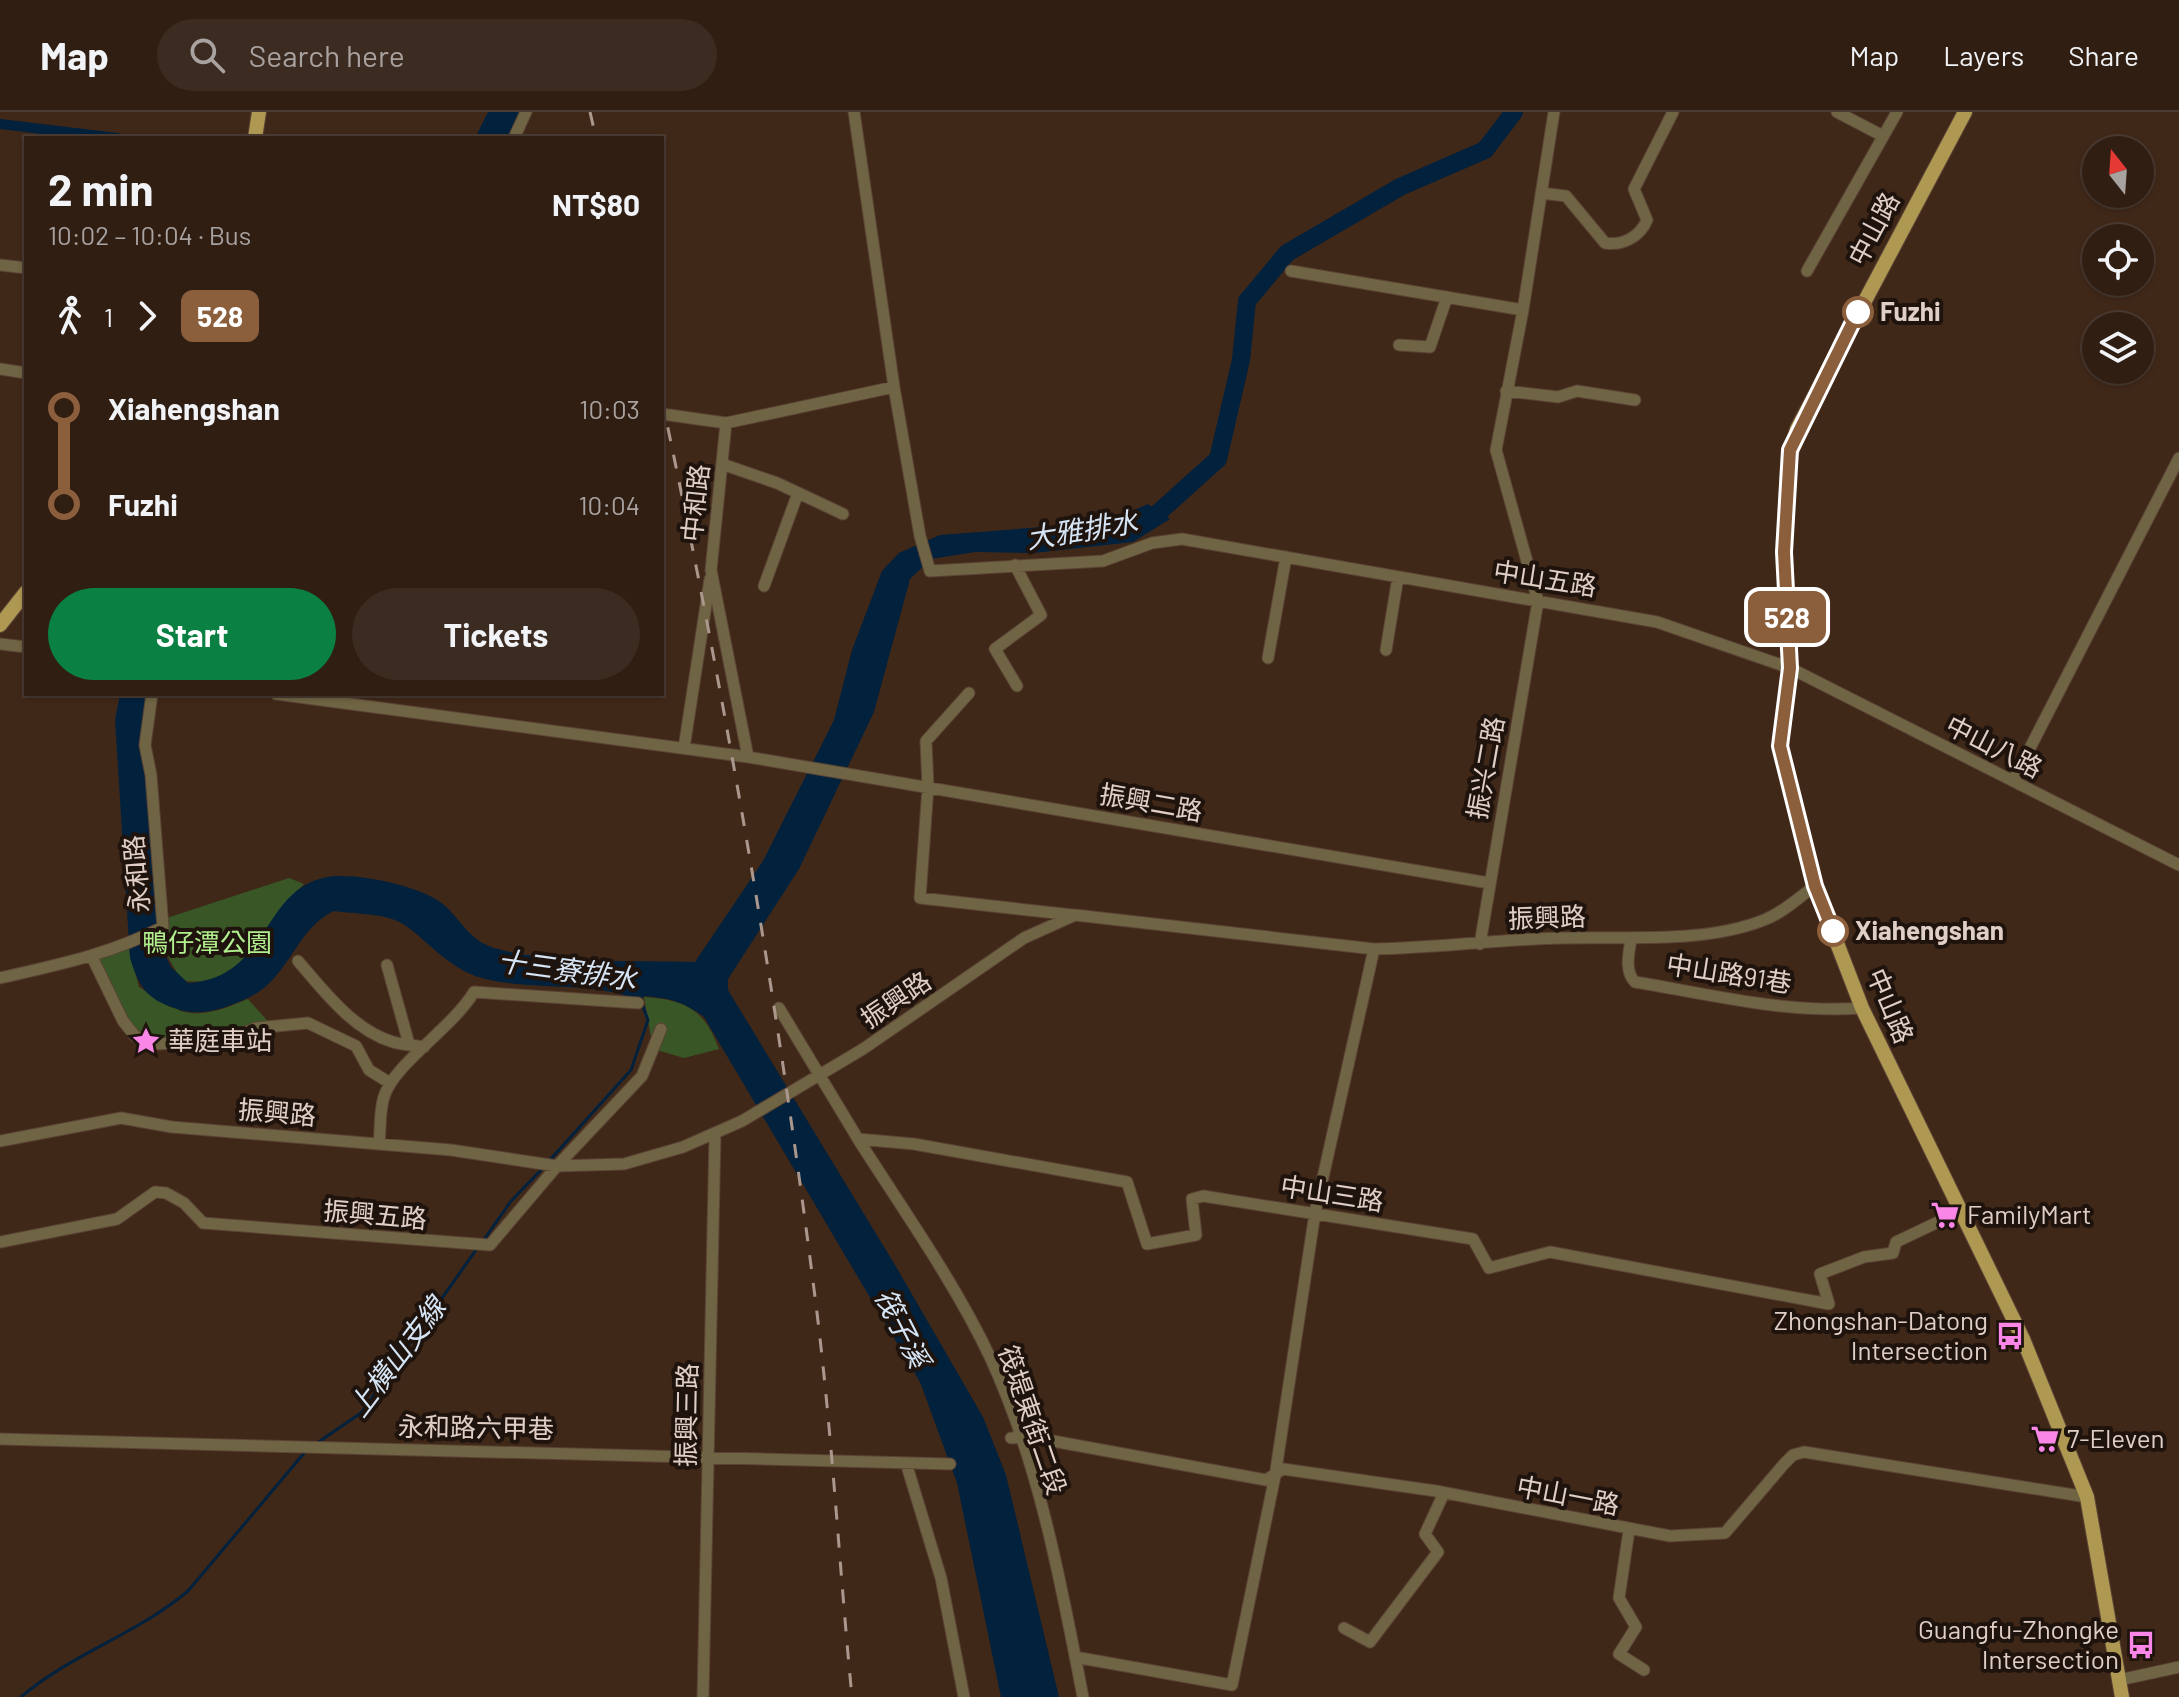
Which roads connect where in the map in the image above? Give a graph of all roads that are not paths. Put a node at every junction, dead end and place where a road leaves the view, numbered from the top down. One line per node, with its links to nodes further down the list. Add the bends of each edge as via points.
1 (259, 112): 9 (main road)
2 (526, 112): 10 (street)
3 (854, 112): 22 (street)
4 (1554, 112): 12 (street)
5 (1673, 112): 12 (street, via 1634,189 1647,220 1630,239 1605,243 1566,196)
6 (1837, 112): 11 (street)
7 (1897, 112): 11 (street)
8 (1965, 112): 43 (main road, 中山路, via 1790,450 1784,552)
9 (255, 136)
10 (515, 136)
11 (1883, 136): 16 (street)
12 (1541, 193): 18 (street)
13 (0, 265): 14 (street)
14 (24, 268)
15 (1291, 271): 17 (street)
16 (1807, 271)
17 (1447, 297): 18 (street); 19 (street, via 1430,347)
18 (1523, 310): 23 (street)
19 (1399, 345)
20 (0, 369): 21 (street)
21 (24, 373)
22 (894, 387): 26 (street); 32 (street, 中山五路, via 930,571)
23 (1506, 391): 24 (street, via 1558,397 1577,391); 37 (street, via 1496,450)
24 (1635, 400)
25 (664, 414): 26 (street)
26 (726, 423): 28 (street, 中和路)
27 (2179, 458): 50 (street)
28 (722, 464): 29 (street); 33 (street, 中和路)
29 (798, 493): 30 (street); 35 (street)
30 (843, 514)
31 (1286, 557): 32 (street, 中山五路, via 1182,539 1152,543 1103,561); 34 (street, 中山五路); 42 (street)
32 (1015, 565): 44 (street, via 1041,615 995,649)
33 (711, 570): 48 (street); 49 (street, 中和路)
34 (1398, 577): 37 (street, 中山五路); 41 (street)
35 (764, 586)
36 (24, 595): 38 (main road)
37 (1538, 601): 43 (street, 中山五路, via 1657,622); 53 (street, 振兴二路)
38 (0, 625)
39 (0, 644): 40 (street)
40 (24, 647)
41 (1386, 650)
42 (1268, 658)
43 (1790, 668): 50 (street, 中山八路); 54 (main road, 中山路, via 1780,746)
44 (1017, 686)
45 (969, 693): 51 (street, via 926,741)
46 (152, 696): 59 (street, 永和路, via 145,745 163,927)
47 (289, 696): 48 (street)
48 (684, 748): 49 (street)
49 (748, 757): 51 (street, 振興二路)
50 (2013, 781): 52 (street, 中山八路)
51 (928, 787): 53 (street, 振興二路); 55 (street, via 920,898)
52 (2179, 865)
53 (1489, 883): 57 (street, 振兴二路)
54 (1815, 886): 56 (street, 振興路, via 1763,921); 65 (main road, 中山路)
55 (1075, 915): 58 (street, 振興路); 69 (street, 振興路, via 1024,938)
56 (1631, 939): 57 (street, 振興路); 65 (street, 中山路91巷, via 1628,963 1635,982 1765,1004)
57 (1480, 944): 58 (street, 振興路)
58 (1374, 949): 77 (street)
59 (92, 957): 62 (street, 永和路); 70 (street, via 135,1036 158,1044 225,1040 256,1028 308,1023 356,1046 369,1070)
60 (298, 961): 67 (street, via 362,1026 393,1043)
61 (387, 965): 67 (street)
62 (0, 978)
63 (638, 1003): 68 (street, via 474,992 449,1026)
64 (779, 1008): 69 (street)
65 (1862, 1008): 76 (main road, 中山路)
66 (661, 1029): 75 (street, 振興五路, via 642,1076)
67 (409, 1044): 68 (street)
68 (424, 1047): 70 (street)
69 (818, 1076): 71 (street, 振興路); 72 (street)
70 (390, 1083): 74 (street, via 383,1097)
71 (715, 1135): 75 (street, 振興路, via 624,1164); 81 (street, 振興三路)
72 (858, 1139): 77 (street, 中山三路, via 1127,1182 1147,1244 1196,1235 1192,1199 1203,1196); 79 (street, 筏堤東街二段, via 952,1287 990,1358)
73 (0, 1141): 74 (street, 振興路, via 121,1118 172,1127)
74 (379, 1143): 75 (street, 振興路)
75 (557, 1166): 78 (street, 振興五路, via 490,1245 203,1223 184,1203 155,1192 117,1219)
76 (1959, 1212): 77 (street, 中山三路, via 1896,1242 1893,1253 1864,1257 1820,1274 1829,1304 1550,1252 1489,1268 1473,1239); 86 (main road, 中山路, via 2047,1393)
77 (1315, 1213): 84 (street)
78 (0, 1242)
79 (1015, 1437): 84 (street, 中山一路, via 1266,1480); 89 (street, 筏堤東街二段, via 1062,1585)
80 (0, 1439): 81 (street, 永和路六甲巷)
81 (708, 1456): 82 (street, 永和路六甲巷); 93 (street, 振興三路)
82 (906, 1463): 83 (street, 永和路六甲巷); 94 (street, via 941,1578)
83 (950, 1464)
84 (1275, 1476): 85 (street, 中山一路, via 1283,1469); 89 (street, via 1232,1685)
85 (1444, 1493): 87 (street, 中山一路); 88 (street, via 1425,1534 1438,1552 1422,1576 1370,1642)
86 (2087, 1497): 87 (street, 中山一路, via 1804,1452 1784,1464 1725,1533 1670,1536); 92 (main road, 中山路)
87 (1629, 1530): 91 (street, via 1619,1598 1636,1627 1619,1654)
88 (1344, 1628)
89 (1075, 1657): 95 (street, 筏堤東街二段)
90 (2179, 1667): 92 (street)
91 (1644, 1670)
92 (2119, 1680): 96 (main road, 中山路)
93 (703, 1697)
94 (964, 1697)
95 (1083, 1697)
96 (2122, 1697)

